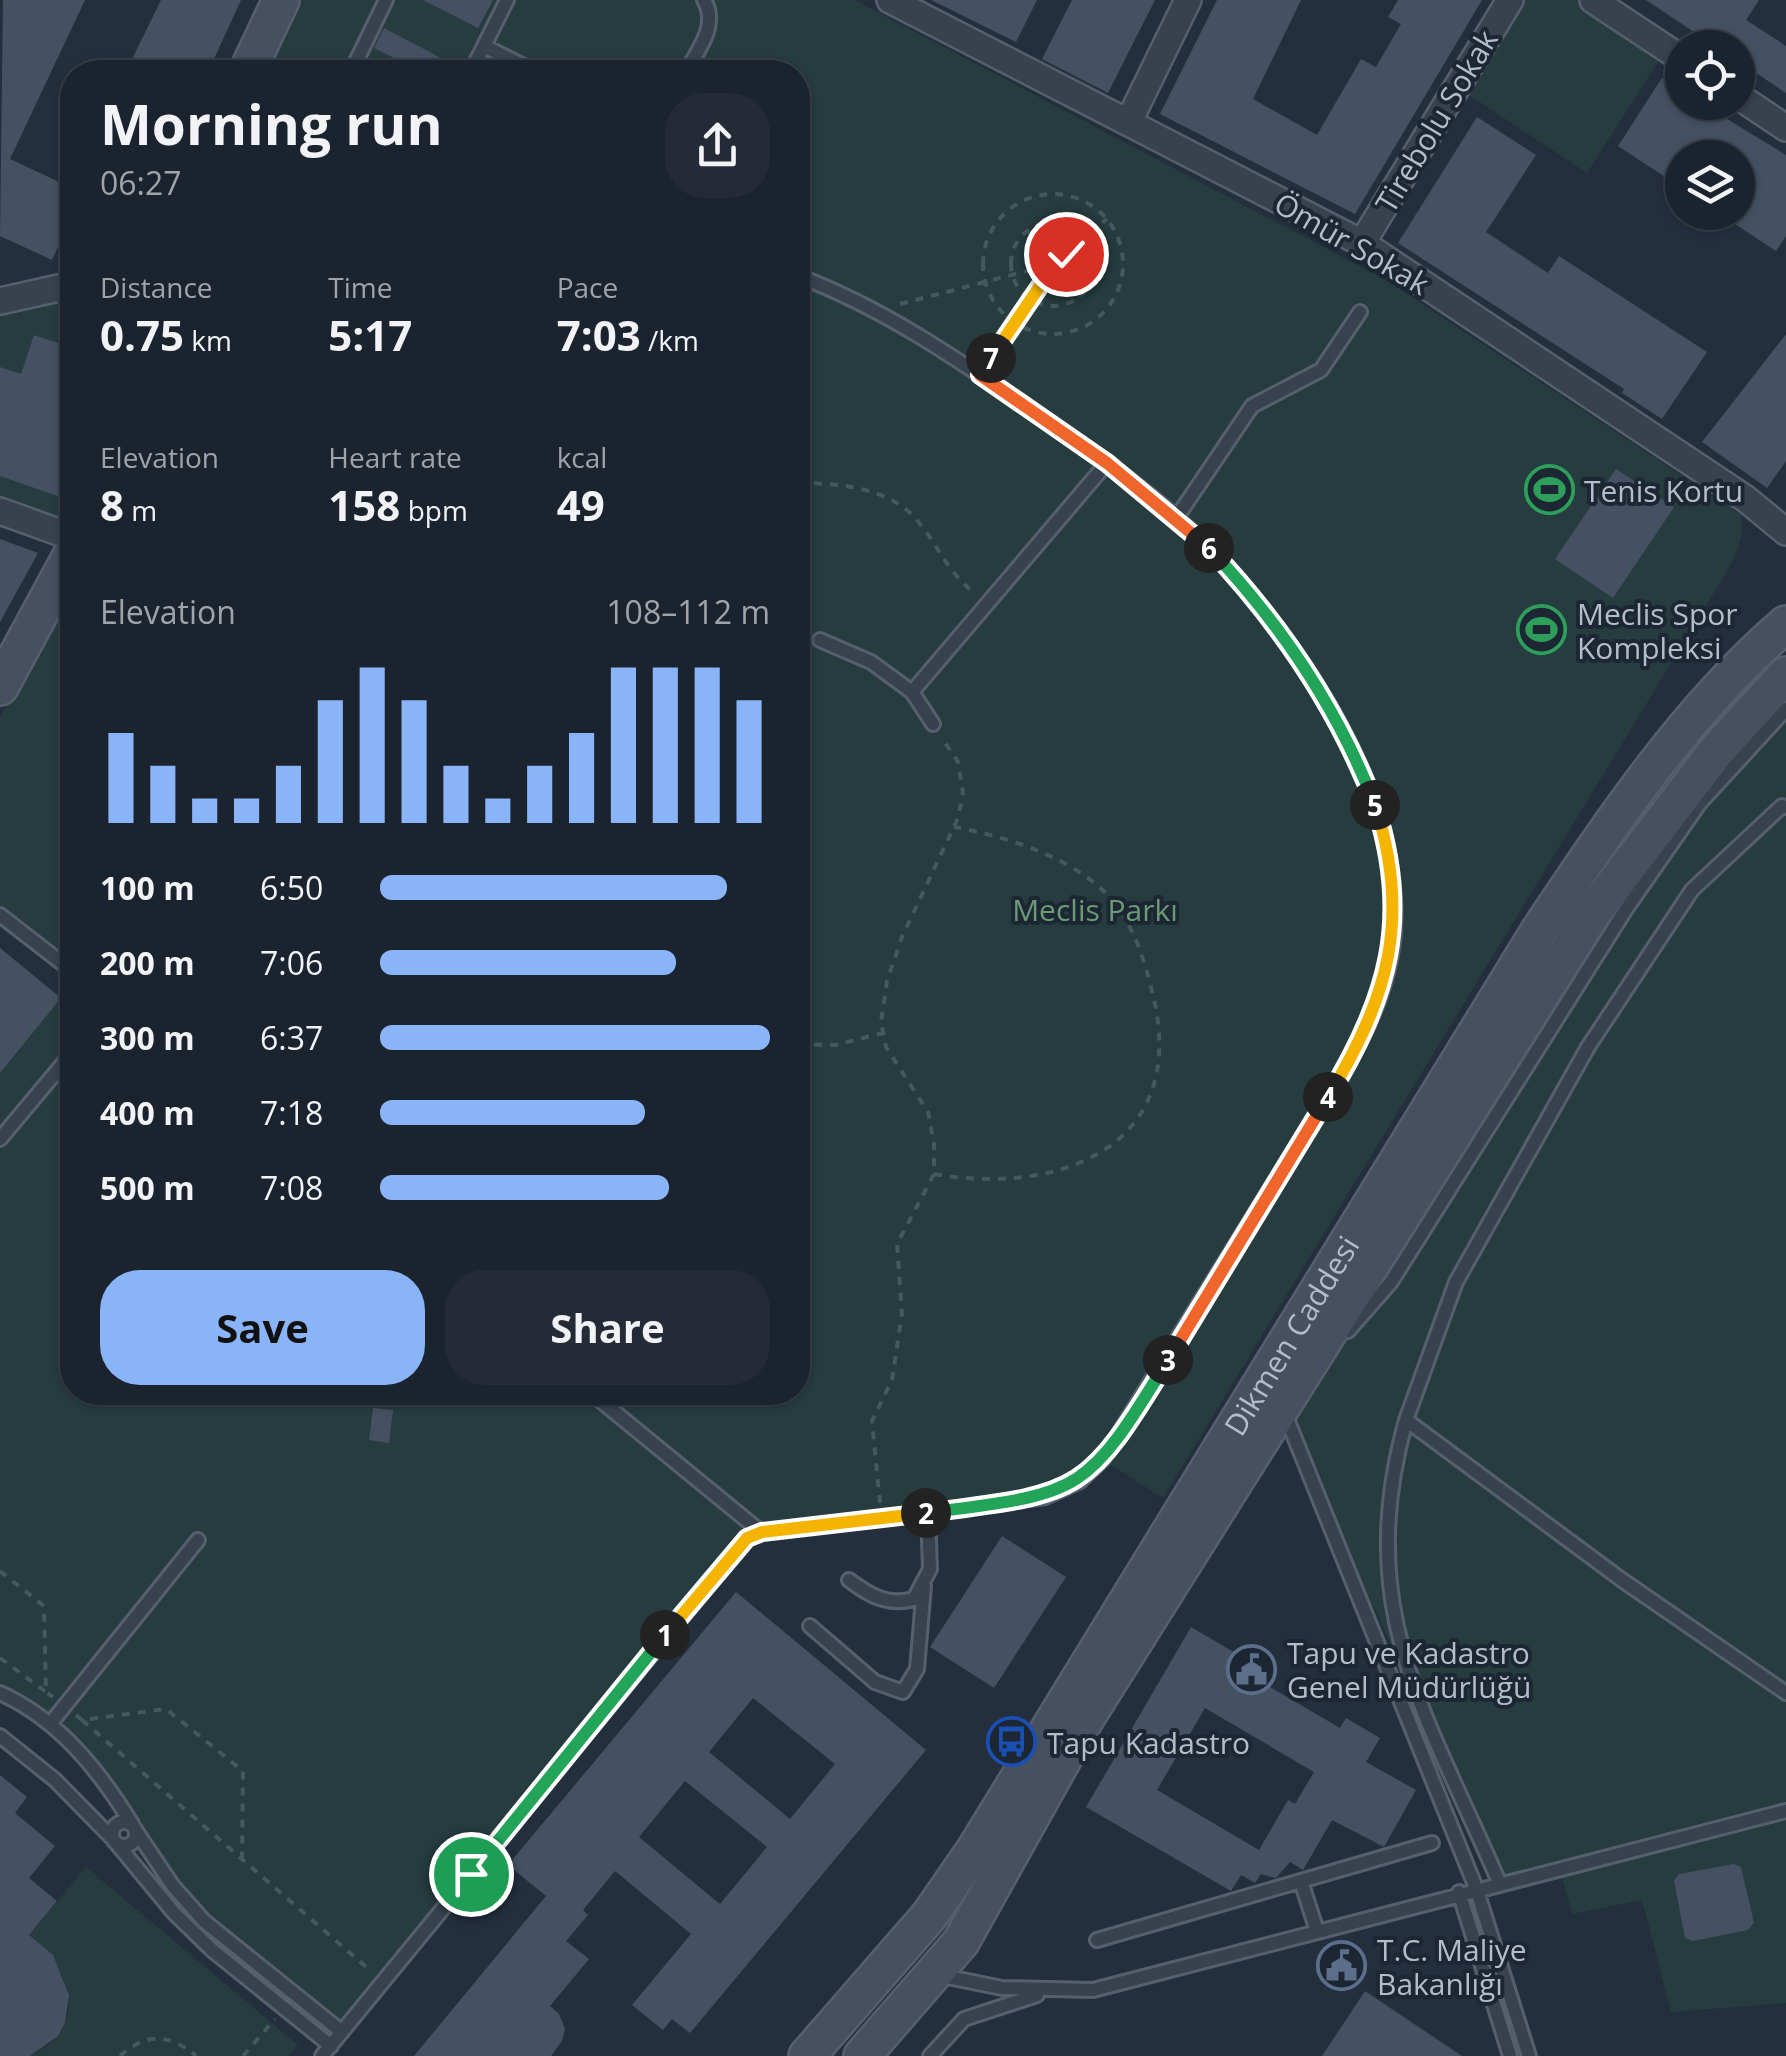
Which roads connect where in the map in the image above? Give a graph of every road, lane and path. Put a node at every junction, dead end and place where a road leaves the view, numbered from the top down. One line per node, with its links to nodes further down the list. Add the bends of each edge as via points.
1 (282, 0): 11 (main road)
2 (386, 0): 12 (lane)
3 (507, 0): 9 (lane)
4 (704, 0): 15 (lane, via 710,26)
5 (1188, 0): 17 (street)
6 (1510, 0): 22 (street, Tirebolu Sokak)
7 (1593, 0): 10 (street)
8 (907, 4): 17 (street, Ömür Sokak)
9 (484, 46): 13 (lane); 14 (lane)
10 (1665, 48)
11 (253, 60)
12 (357, 60)
13 (477, 60)
14 (512, 60)
15 (692, 60)
16 (1755, 107): 18 (street)
17 (1130, 121): 22 (street, Ömür Sokak)
18 (1786, 128)
19 (1107, 219): 21 (path); 30 (path, via 1071,195 1026,198 992,226 984,247); 37 (path, via 1124,266 1106,311 1064,334 1040,334)
20 (1028, 231): 21 (path, via 1058,222); 23 (path); 26 (path, via 1013,252)
21 (1086, 238): 24 (path); 32 (path, via 1095,270)
22 (1362, 243): 43 (street, Ömür Sokak)
23 (1043, 250): 24 (path, via 1055,247); 25 (path)
24 (1066, 254): 27 (path)
25 (1036, 269): 26 (path); 28 (path)
26 (1013, 274): 30 (path); 33 (path)
27 (1065, 277): 28 (path); 32 (path)
28 (1044, 280): 33 (path)
29 (810, 282): 35 (lane)
30 (985, 282): 35 (path); 37 (path)
31 (60, 288): 34 (street)
32 (1080, 296): 33 (path, via 1059,306)
33 (1030, 299): 37 (path)
34 (0, 301)
35 (874, 311): 38 (lane)
36 (1360, 312): 42 (lane, via 1321,370 1252,406)
37 (1014, 323): 38 (path)
38 (980, 375): 39 (lane)
39 (1107, 463): 42 (lane); 46 (lane)
40 (810, 483): 46 (path, via 834,483 899,506 916,518 950,573)
41 (0, 511): 44 (street)
42 (1177, 517): 66 (lane, via 1281,636 1363,774 1386,844 1392,888 1386,980 1347,1066 1103,1460 1080,1481 1044,1497)
43 (1784, 524)
44 (60, 533)
45 (60, 576): 50 (main road)
46 (986, 604): 51 (lane)
47 (1786, 624): 91 (main road, Dikmen Caddesi, via 1687,727 1592,851)
48 (820, 640): 51 (lane, via 871,662)
49 (1786, 676): 63 (main road, Dikmen Caddesi, via 1718,749 1590,914)
50 (0, 688)
51 (912, 692): 53 (lane)
52 (1786, 709): 63 (lane, via 1699,804 1626,909 1392,1282)
53 (933, 724): 55 (path, via 958,762 963,792)
54 (1786, 808): 65 (lane, via 1692,890 1588,1047 1456,1282)
55 (954, 828): 58 (path, via 887,982); 62 (path, via 1034,850 1116,905 1148,971 1162,1039 1159,1077 1143,1109 1090,1161 1013,1181)
56 (0, 914): 57 (lane)
57 (60, 962)
58 (883, 1032): 59 (path); 62 (path, via 928,1112)
59 (810, 1044)
60 (60, 1067): 61 (lane)
61 (0, 1139)
62 (934, 1174): 67 (path, via 897,1244 902,1314 892,1380 872,1421)
63 (1281, 1404): 89 (lane); 94 (main road, Dikmen Caddesi, via 1086,1718)
64 (606, 1405): 68 (lane)
65 (1406, 1420): 76 (lane); 88 (lane, via 1386,1522 1397,1640)
66 (928, 1513): 67 (lane); 72 (lane, via 932,1552)
67 (882, 1518): 68 (lane)
68 (762, 1532): 97 (lane, via 734,1550)
69 (198, 1540): 78 (lane)
70 (0, 1571): 75 (path, via 44,1606)
71 (849, 1580): 72 (lane, via 896,1604 914,1599)
72 (924, 1586): 73 (lane, via 917,1669 904,1692 875,1682)
73 (810, 1626)
74 (0, 1658): 75 (path)
75 (46, 1692): 78 (path)
76 (1786, 1692)
77 (0, 1693): 80 (lane)
78 (64, 1706): 79 (path); 80 (lane)
79 (82, 1720): 86 (path); 86 (path, via 166,1709 243,1771)
80 (50, 1724): 83 (lane, via 86,1759)
81 (0, 1736): 84 (lane, via 56,1780)
82 (1786, 1811): 88 (lane)
83 (134, 1828): 84 (lane, via 129,1845); 84 (lane, via 116,1824); 100 (lane, via 196,1913)
84 (114, 1841): 99 (lane, via 186,1925)
85 (1432, 1843): 87 (lane)
86 (242, 1858): 97 (path)
87 (1301, 1882): 92 (lane); 93 (lane)
88 (1499, 1882): 89 (lane)
89 (1476, 1888): 90 (lane); 109 (lane)
90 (1459, 1892): 92 (lane); 108 (lane)
91 (929, 1916): 94 (main road); 95 (main road, Dikmen Caddesi)
92 (1317, 1931): 98 (lane, via 1093,1990)
93 (1096, 1940)
94 (961, 1942): 96 (main road, Dikmen Caddesi)
95 (904, 1946): 96 (main road); 105 (main road, Dikmen Caddesi)
96 (936, 1974): 98 (lane); 106 (main road, Dikmen Caddesi)
97 (383, 1982): 100 (lane)
98 (1048, 1992): 107 (lane, via 964,2019)
99 (284, 2008): 101 (lane); 104 (path)
100 (342, 2032): 101 (lane)
101 (327, 2051)
102 (120, 2056): 103 (path, via 152,2038 170,2038)
103 (196, 2056)
104 (244, 2056)
105 (807, 2056)
106 (862, 2056)
107 (930, 2056)
108 (1510, 2056)
109 (1529, 2056)

